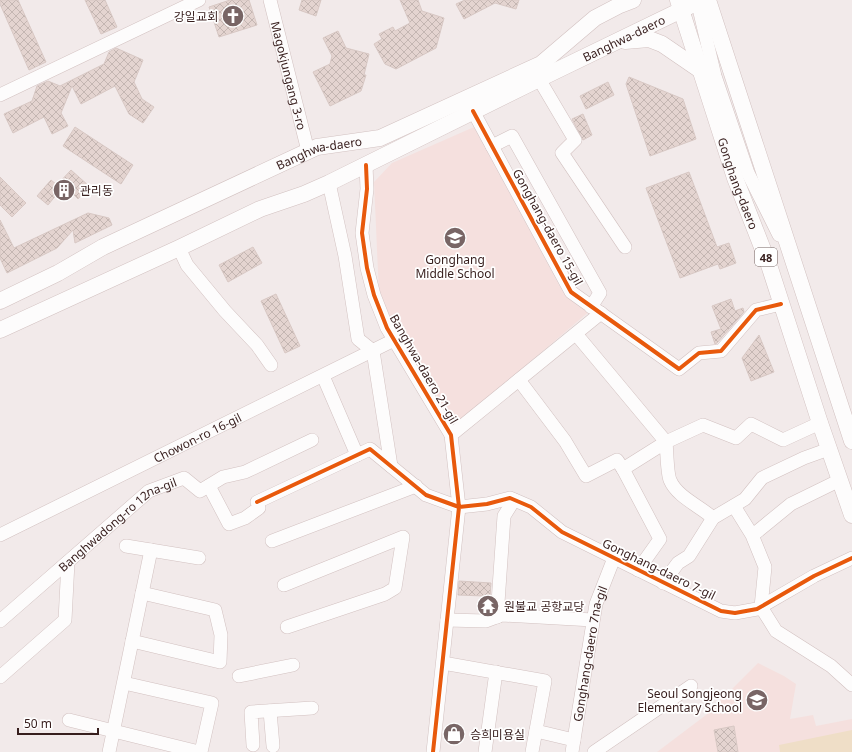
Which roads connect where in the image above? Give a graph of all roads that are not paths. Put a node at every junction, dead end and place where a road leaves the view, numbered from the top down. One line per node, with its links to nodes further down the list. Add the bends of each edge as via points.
1 (199, 0): 9 (street)
2 (270, 0): 12 (street, Magokjungang 3-ro)
3 (701, 1): 5 (main road, Banghwa-daero); 30 (main road, 48, via 796,268)
4 (625, 2): 12 (main road, Banghwa-daero, via 595,18 541,64 380,138 327,144)
5 (680, 3): 6 (main road, Banghwa-daero); 7 (main road, Gonghang-daero / 48)
6 (617, 41): 7 (main road, via 649,39 662,44); 8 (main road, Banghwa-daero)
7 (700, 70): 18 (main road, Gonghang-daero / 48, via 735,178 769,265)
8 (539, 79): 10 (main road, Banghwa-daero); 15 (street, via 574,140 562,153)
9 (0, 95)
10 (474, 111): 11 (street, Gonghang-daero 15-gil); 13 (main road, Banghwa-daero)
11 (492, 146): 19 (street, Gonghang-daero 15-gil, via 570,292); 19 (street, via 512,136 600,293)
12 (308, 151): 17 (main road, Banghwa-daero, via 103,247 58,273)
13 (366, 165): 14 (main road, Banghwa-daero); 22 (street, Banghwa-daero 21-gil, via 367,189 362,233 367,268 374,295)
14 (329, 183): 16 (main road, Banghwa-daero, via 260,209); 23 (street, via 345,256 358,339)
15 (624, 247)
16 (179, 248): 20 (main road, Banghwa-daero); 24 (street, via 187,265 224,311 257,345)
17 (0, 301)
18 (781, 304): 19 (street, Gonghang-daero 15-gil, via 756,310 721,351 699,353 679,369); 27 (main road, Gonghang-daero / 48)
19 (596, 310): 21 (street, Banghwa-daero 21-gil)
20 (0, 330)
21 (576, 334): 26 (street, Banghwa-daero 21-gil); 31 (street)
22 (394, 340): 23 (street, Chowon-ro 16-gil); 28 (street, Banghwa-daero 21-gil)
23 (373, 351): 25 (street, Chowon-ro 16-gil); 34 (street)
24 (271, 365)
25 (324, 376): 33 (street); 44 (street, Chowon-ro 16-gil)
26 (519, 380): 28 (street, Banghwa-daero 21-gil); 35 (street, via 565,441 586,476 616,460)
27 (820, 423): 31 (street, via 783,440 751,424 736,438 703,425); 32 (main road, Gonghang-daero / 48)
28 (451, 435): 41 (street, Banghwa-daero 21-gil)
29 (312, 440): 37 (street, via 245,472 223,477)
30 (852, 441)
31 (666, 442): 35 (street); 43 (street, via 670,480 682,496)
32 (829, 450): 36 (main road, Gonghang-daero / 48); 40 (street, via 804,458 762,478 746,499)
33 (357, 455): 34 (street, via 370,449); 37 (street, via 258,505 245,518 229,524)
34 (391, 466): 38 (street)
35 (623, 469): 53 (street, via 660,538)
36 (840, 480): 42 (main road, Gonghang-daero / 48); 45 (street, via 791,504)
37 (209, 486): 52 (street, Banghwadong-ro 12na-gil, via 200,491 184,478 149,491)
38 (416, 486): 41 (street, via 426,495); 46 (street)
39 (514, 500): 41 (street, Gonghang-daero 7-gil, via 510,498); 50 (street, Gonghang-daero 7-gil, via 531,507 562,532); 58 (street, via 504,516)
40 (734, 506): 43 (street); 45 (street)
41 (459, 507): 59 (street, Banghwa-daero 21-gil)
42 (852, 516)
43 (713, 518): 54 (street, via 689,556 678,564)
44 (0, 535)
45 (753, 535): 57 (street, via 765,567)
46 (272, 541)
47 (126, 546): 48 (street)
48 (151, 550): 49 (street); 56 (street)
49 (199, 558)
50 (614, 558): 53 (street, Gonghang-daero 7-gil); 60 (street, Gonghang-daero 7na-gil, via 596,604)
51 (852, 558): 57 (street, Gonghang-daero 7-gil, via 814,576)
52 (68, 562): 61 (street, Banghwadong-ro 12na-gil); 68 (street, via 66,620)
53 (638, 570): 54 (street, Gonghang-daero 7-gil)
54 (663, 583): 57 (street, Gonghang-daero 7-gil, via 721,611 735,613)
55 (284, 585): 62 (street, via 403,537 395,588 385,594)
56 (142, 593): 63 (street); 63 (street, via 215,610 221,635 220,662)
57 (761, 607): 70 (street, via 776,631 831,666)
58 (497, 617): 59 (street, via 486,621); 60 (street, via 502,615)
59 (447, 620): 64 (street, Banghwa-daero 21-gil)
60 (593, 620): 79 (street, Gonghang-daero 7na-gil)
61 (0, 621)
62 (288, 627)
63 (132, 640): 69 (street)
64 (443, 663): 66 (street); 82 (street, Banghwa-daero 21-gil)
65 (293, 665): 67 (street)
66 (496, 672): 76 (street, via 545,681); 83 (street)
67 (239, 676)
68 (0, 677)
69 (124, 683): 75 (street); 81 (street, via 212,704)
70 (852, 685)
71 (691, 686): 85 (street)
72 (312, 708): 73 (street)
73 (270, 711): 77 (street, via 251,712); 78 (street)
74 (69, 720): 75 (street)
75 (114, 731): 80 (street); 81 (street)
76 (536, 731): 79 (street); 84 (street)
77 (253, 745)
78 (273, 746)
79 (573, 746)
80 (109, 752)
81 (200, 752)
82 (433, 752)
83 (485, 752)
84 (532, 752)
85 (594, 752)

